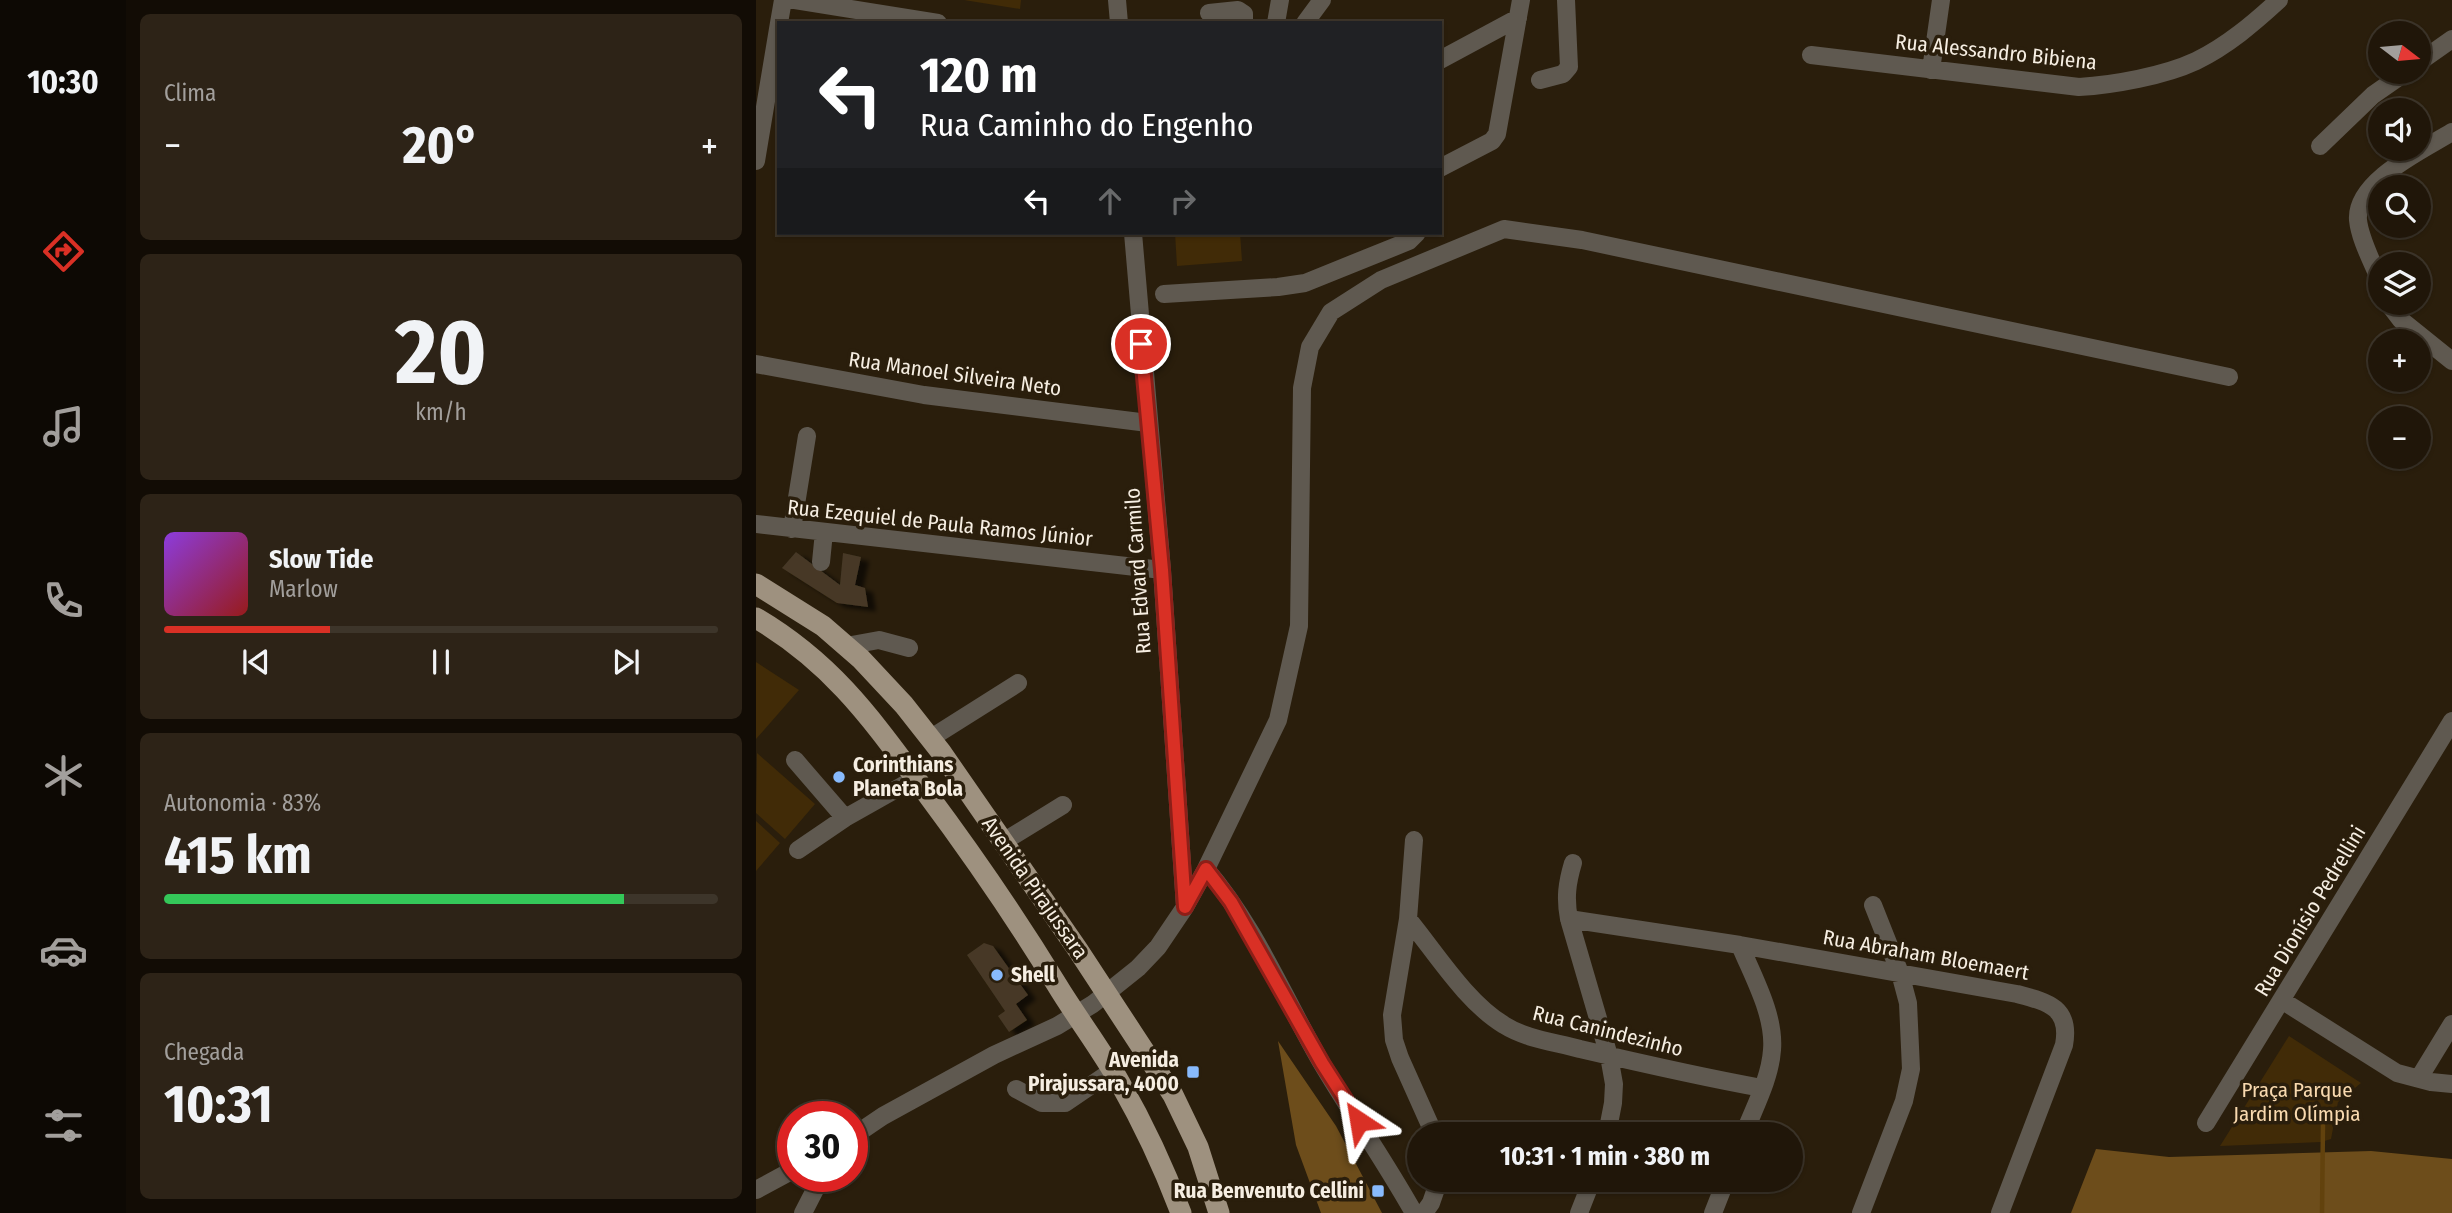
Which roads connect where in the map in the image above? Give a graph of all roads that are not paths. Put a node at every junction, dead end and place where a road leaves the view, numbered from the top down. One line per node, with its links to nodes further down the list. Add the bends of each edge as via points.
1 (783, 0): 12 (street)
2 (794, 0): 11 (street)
3 (1117, 0): 13 (street)
4 (1280, 0): 15 (street)
5 (1322, 0): 16 (street)
6 (1566, 0): 23 (street, via 1569,66 1563,74)
7 (1941, 0): 22 (street)
8 (2279, 0): 22 (street, Rua Alessandro Bibiena, via 2249,26 2193,62 2113,85 2079,87)
9 (1519, 9): 21 (street); 28 (street, via 1497,134)
10 (1209, 12): 14 (street, via 1238,10)
11 (899, 20)
12 (779, 21)
13 (1119, 21)
14 (1244, 21)
15 (1276, 21)
16 (1306, 21)
17 (777, 35): 27 (street)
18 (2452, 39): 19 (street)
19 (2431, 54)
20 (1811, 55): 22 (street, Rua Alessandro Bibiena)
21 (1442, 59)
22 (1931, 70)
23 (1540, 80)
24 (2389, 84): 26 (street)
25 (2452, 132): 31 (street, via 2388,172 2362,199 2358,222)
26 (2320, 146)
27 (756, 161)
28 (1442, 167)
29 (1133, 235): 37 (street, Rua Edvard Carmilo)
30 (1415, 235): 32 (street, via 1305,283)
31 (2369, 252)
32 (1164, 294)
33 (2397, 315): 34 (street)
34 (2452, 361)
35 (756, 364): 37 (street, Rua Manoel Silveira Neto, via 924,395)
36 (2229, 377): 60 (street, via 1582,240 1504,229 1381,279 1331,312 1310,347 1302,388 1299,626 1278,720)
37 (1148, 423): 43 (street, Rua Edvard Carmilo)
38 (807, 436): 40 (street)
39 (756, 524): 40 (street, Rua Ezequiel de Paula Ramos Júnior)
40 (792, 529): 41 (street, Rua Ezequiel de Paula Ramos Júnior)
41 (824, 532): 42 (street); 43 (street, Rua Ezequiel de Paula Ramos Júnior)
42 (821, 562)
43 (1162, 570): 62 (street, Rua Edvard Carmilo)
44 (756, 584): 46 (main road, Avenida Pirajussara)
45 (756, 618): 49 (main road, Avenida Pirajussara, via 820,664)
46 (846, 646): 47 (street, via 879,640); 51 (main road, Avenida Pirajussara)
47 (909, 648)
48 (1018, 683): 51 (street)
49 (866, 710): 51 (main road, via 929,772 940,764); 53 (main road, Avenida Pirajussara)
50 (2452, 722): 70 (street, Rua Dionísio Pedrellini)
51 (936, 745): 57 (main road, Avenida Pirajussara)
52 (795, 760): 55 (street)
53 (916, 778): 55 (street); 71 (main road, Avenida Pirajussara)
54 (1063, 805): 57 (street)
55 (845, 818): 58 (street)
56 (1414, 840): 63 (street)
57 (1003, 842): 69 (main road, Avenida Pirajussara)
58 (798, 850)
59 (1573, 863): 64 (street, via 1567,884)
60 (1206, 869): 62 (street); 93 (street, via 1231,902)
61 (1873, 905): 68 (street)
62 (1185, 907): 65 (street)
63 (1408, 919): 73 (street, Rua Canindezinho, via 1459,982 1504,1026); 79 (street, via 1392,1015 1394,1040)
64 (1569, 919): 66 (street, Rua Abraham Bloemaert); 73 (street)
65 (1165, 937): 67 (street); 69 (street)
66 (1740, 945): 68 (street, Rua Abraham Bloemaert); 77 (street, via 1772,1033)
67 (1181, 947)
68 (1900, 973): 97 (street, via 1908,1003 1911,1069 1904,1101); 98 (street, Rua Abraham Bloemaert, via 2044,1001 2060,1015 2066,1033 2062,1052)
69 (1107, 994): 71 (street); 92 (main road, Avenida Pirajussara, via 1173,1095 1198,1147)
70 (2283, 1001): 75 (street, via 2377,1062); 82 (street, Rua Dionísio Pedrellini)
71 (1076, 1014): 74 (main road, Avenida Pirajussara); 83 (street)
72 (2452, 1024): 75 (street)
73 (1609, 1056): 77 (street, Rua Canindezinho); 80 (street, via 1614,1084)
74 (1112, 1071): 78 (street, via 1065,1103 1042,1103); 91 (main road, Avenida Pirajussara, via 1161,1162)
75 (2419, 1078): 76 (street)
76 (2452, 1084)
77 (1762, 1088): 81 (street)
78 (1016, 1089)
79 (1429, 1122)
80 (1609, 1122)
81 (1749, 1122)
82 (2206, 1123)
83 (868, 1126)
84 (777, 1178): 85 (street)
85 (756, 1189)
86 (814, 1192): 90 (street)
87 (1434, 1192): 94 (street)
88 (1587, 1192): 95 (street)
89 (1721, 1192): 96 (street)
90 (803, 1213)
91 (1181, 1213)
92 (1219, 1213)
93 (1413, 1213)
94 (1424, 1213)
95 (1579, 1213)
96 (1713, 1213)
97 (1861, 1213)
98 (2000, 1213)

